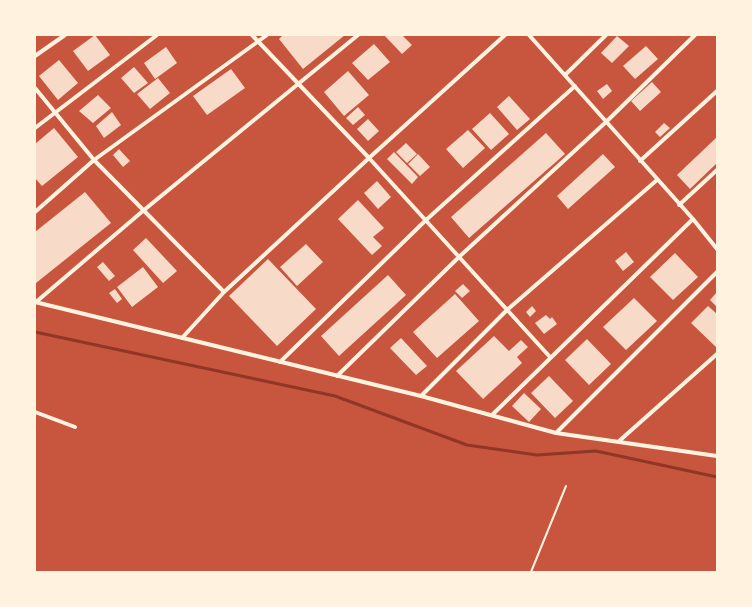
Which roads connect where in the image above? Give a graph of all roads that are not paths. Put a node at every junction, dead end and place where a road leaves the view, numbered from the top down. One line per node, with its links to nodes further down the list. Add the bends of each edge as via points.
1 (65, 35): 11 (street)
2 (157, 35): 17 (street)
3 (252, 35): 10 (street)
4 (267, 35): 10 (street)
5 (358, 35): 13 (street)
6 (505, 35): 20 (street)
7 (529, 35): 12 (street)
8 (606, 35): 12 (street)
9 (694, 35): 18 (street)
10 (259, 42): 13 (street); 21 (street)
11 (35, 56)
12 (565, 75): 14 (street)
13 (298, 83): 20 (street); 26 (street)
14 (575, 86): 18 (street); 29 (street)
15 (35, 88): 17 (street)
16 (717, 91): 22 (street)
17 (55, 113): 19 (street); 21 (street)
18 (606, 122): 22 (street); 31 (street)
19 (35, 128)
20 (369, 158): 29 (street); 33 (street)
21 (94, 160): 26 (street); 27 (street)
22 (640, 161): 24 (street)
23 (717, 170): 25 (street)
24 (657, 180): 25 (street); 35 (street)
25 (680, 204): 28 (street)
26 (144, 210): 33 (street); 34 (street)
27 (35, 212)
28 (693, 219): 30 (street); 38 (street)
29 (426, 220): 31 (street); 39 (street)
30 (717, 249)
31 (460, 256): 35 (street); 40 (street)
32 (717, 272): 45 (street)
33 (224, 292): 36 (street)
34 (35, 302): 36 (street)
35 (507, 310): 38 (street); 41 (street)
36 (182, 338): 39 (street)
37 (717, 354): 46 (street)
38 (550, 357): 43 (street)
39 (280, 362): 40 (street)
40 (337, 376): 41 (street)
41 (421, 396): 43 (street)
42 (35, 412): 44 (street)
43 (492, 415): 45 (street)
44 (75, 427)
45 (556, 433): 46 (street)
46 (618, 442): 47 (street)
47 (717, 456)

